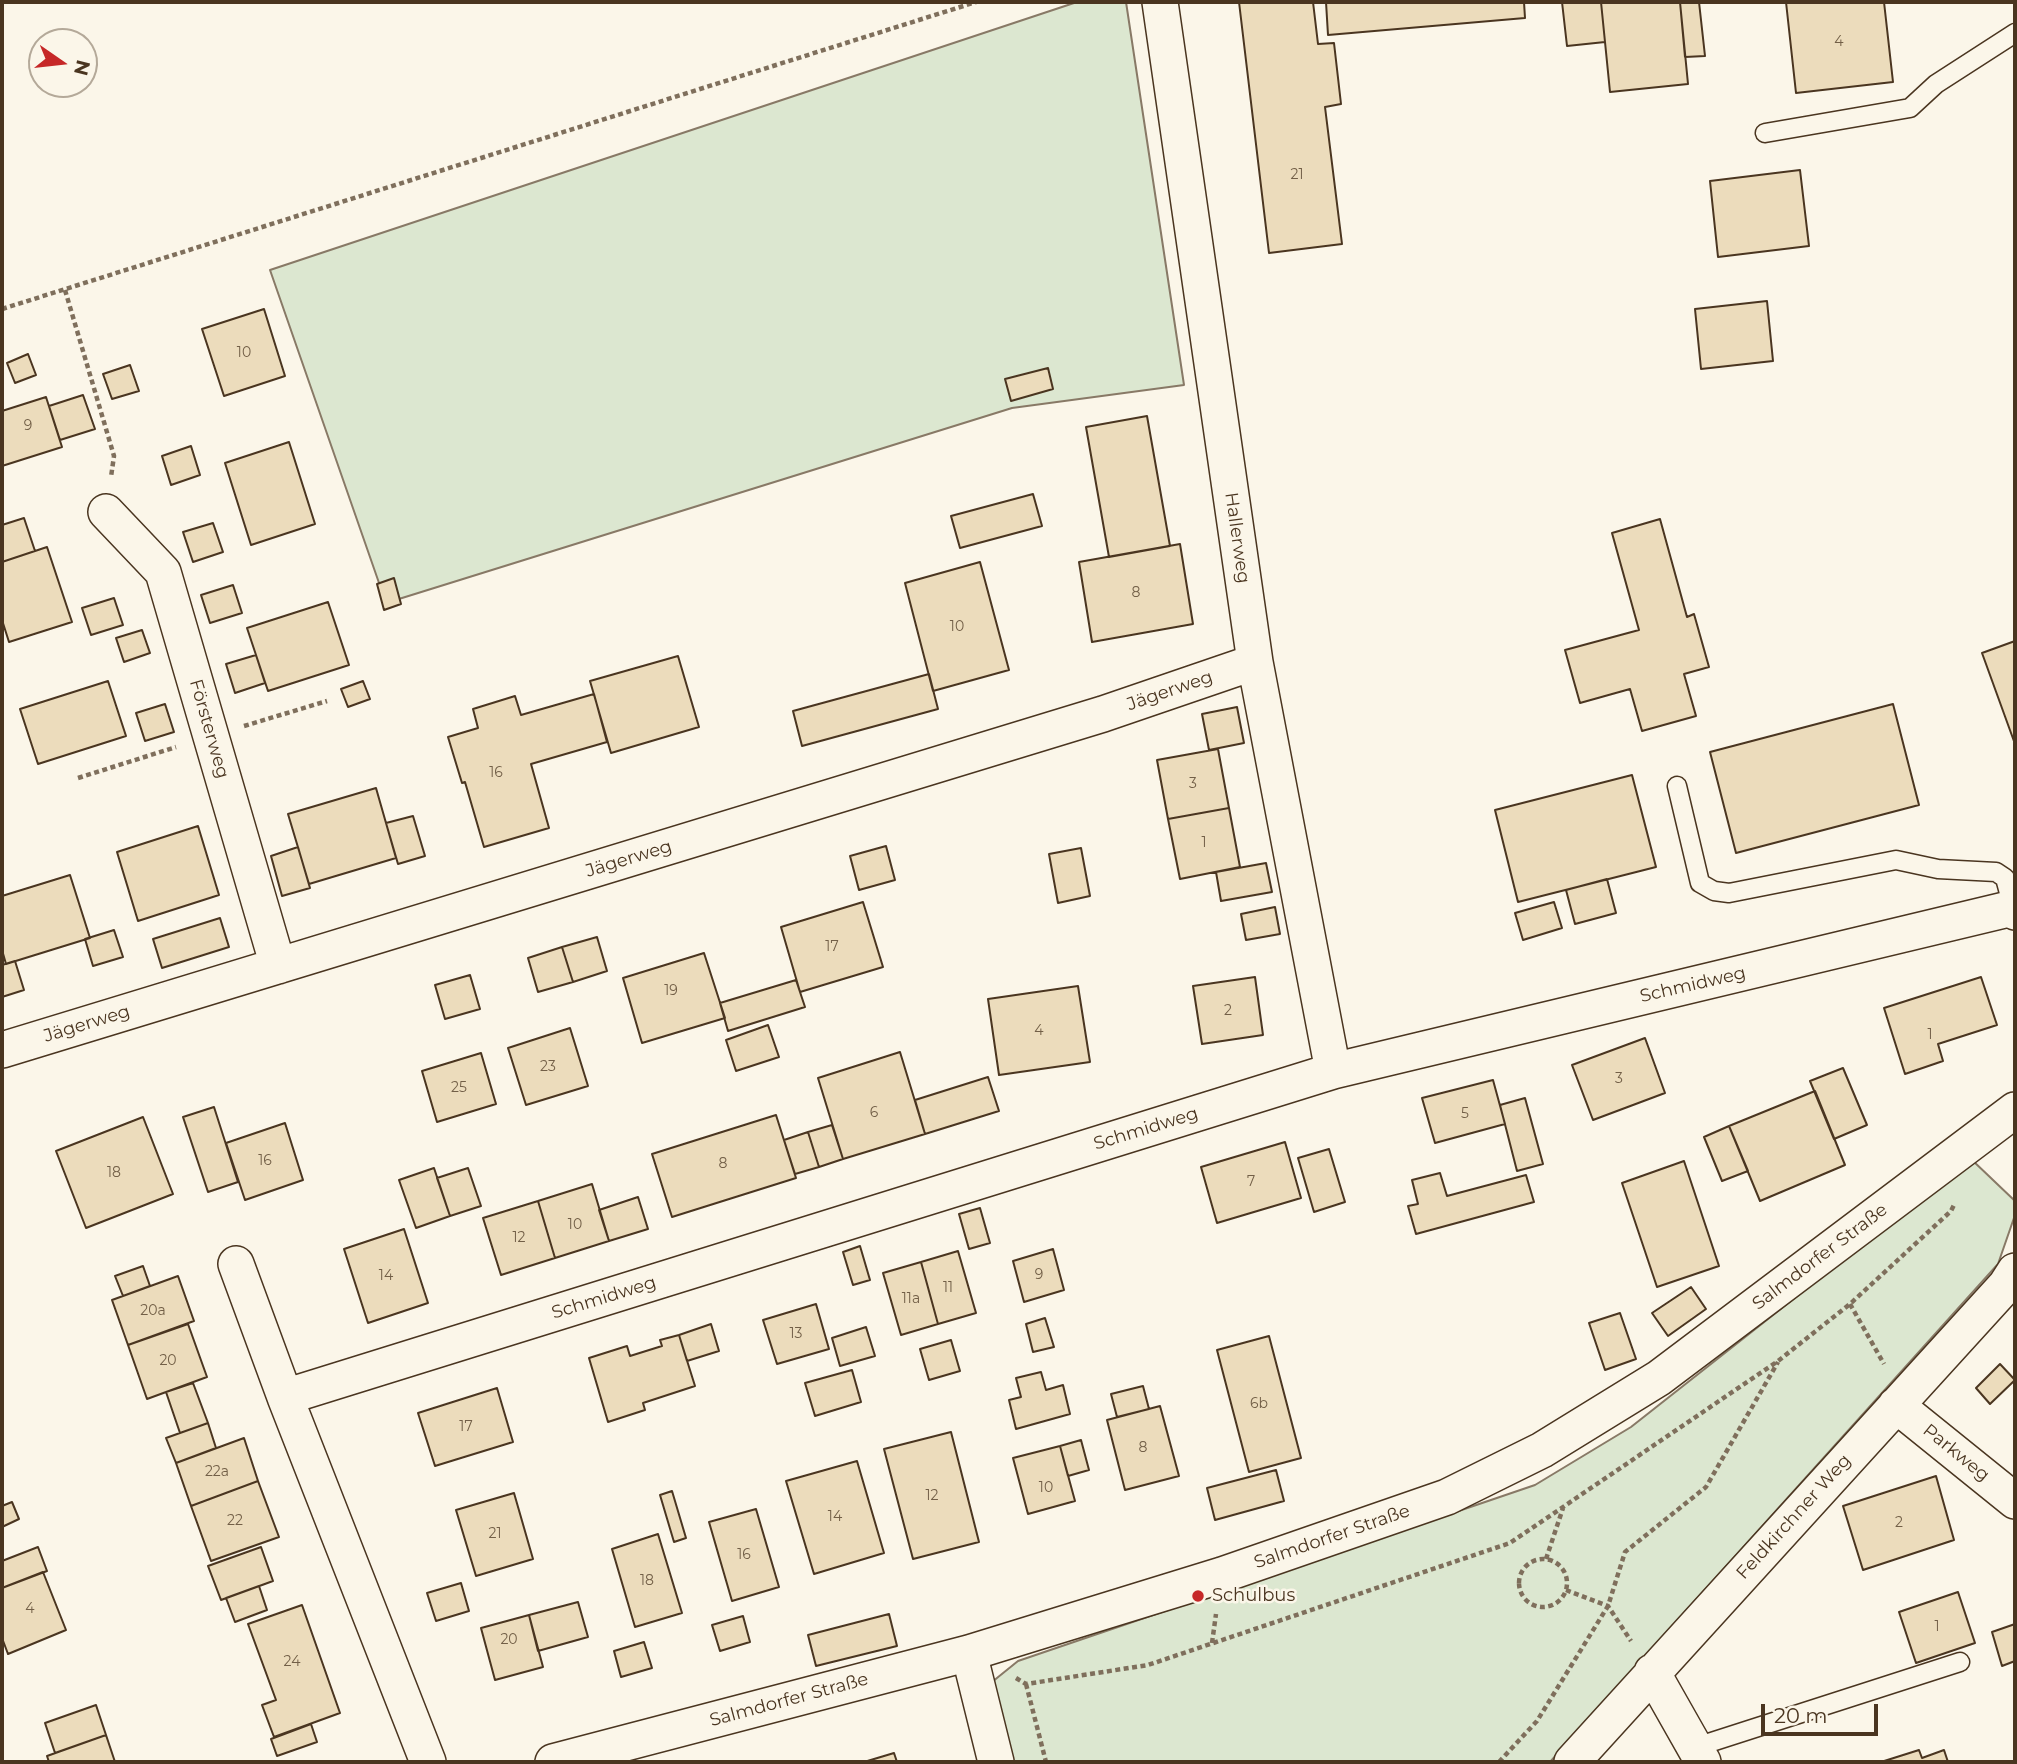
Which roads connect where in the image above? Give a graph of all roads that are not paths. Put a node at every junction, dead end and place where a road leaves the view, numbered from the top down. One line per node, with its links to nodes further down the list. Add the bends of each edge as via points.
1 (1160, 2): 5 (street, Hallerweg)
2 (2015, 33): 3 (lane, via 1936,83 1910,108)
3 (1765, 133)
4 (106, 512): 8 (street, Försterweg, via 163,572)
5 (1255, 662): 8 (street, Jägerweg, via 1089,718); 10 (street, Hallerweg)
6 (1677, 786): 7 (lane, via 1700,883 1714,891 1729,894 1896,860 1938,869 1996,872 2005,878)
7 (2015, 909): 10 (street, Schmidweg)
8 (278, 966): 9 (street, Jägerweg)
9 (2, 1050)
10 (1333, 1071): 14 (street, Schmidweg)
11 (2015, 1112): 17 (street, Salmdorfer Straße, via 1659,1378 1542,1450 1447,1497 1222,1575)
12 (236, 1264): 14 (street)
13 (2015, 1271): 15 (street, Feldkirchner Weg)
14 (285, 1398): 21 (street)
15 (1900, 1401): 16 (street, Parkweg); 19 (street, Feldkirchner Weg)
16 (2015, 1501)
17 (969, 1653): 22 (street, Salmdorfer Straße); 23 (street)
18 (1960, 1662): 20 (lane)
19 (1652, 1672): 20 (street); 24 (street, Feldkirchner Weg)
20 (1699, 1755)
21 (428, 1762)
22 (553, 1762)
23 (996, 1762)
24 (1572, 1762)

